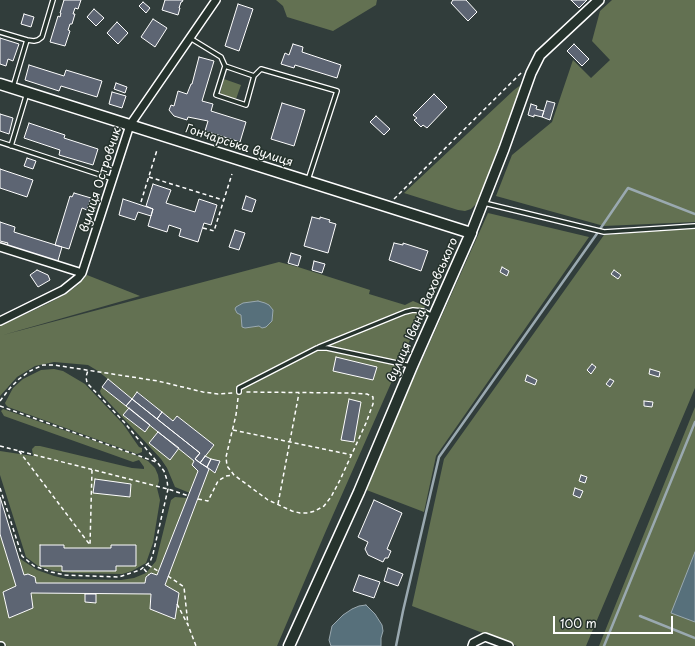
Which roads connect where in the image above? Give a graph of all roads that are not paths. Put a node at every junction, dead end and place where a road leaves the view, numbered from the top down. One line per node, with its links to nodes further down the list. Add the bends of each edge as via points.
1 (53, 0): 6 (lane, via 42,37 34,41)
2 (216, 0): 5 (street, вулиця Островчик)
3 (598, 0): 17 (street, вулиця Івана Ваховського, via 540,56)
4 (0, 32): 6 (lane)
5 (190, 38): 7 (lane, via 221,57); 12 (street, вулиця Островчик)
6 (27, 40): 10 (lane)
7 (225, 66): 8 (lane); 8 (lane, via 216,95 246,105)
8 (254, 76): 16 (lane, via 261,69 337,91)
9 (0, 84): 10 (main road, Гончарська вулиця)
10 (12, 88): 11 (main road, Гончарська вулиця)
11 (27, 92): 12 (main road, Гончарська вулиця); 14 (lane)
12 (130, 125): 15 (street, вулиця Островчик); 16 (main road, Гончарська вулиця)
13 (0, 142): 14 (lane)
14 (11, 146): 15 (lane)
15 (113, 179): 21 (street, вулиця Островчик)
16 (308, 181): 19 (main road, Гончарська вулиця)
17 (484, 203): 18 (lane, via 604,232); 19 (street, вулиця Івана Ваховського)
18 (695, 226)
19 (471, 233): 22 (main road, вулиця Івана Ваховського)
20 (0, 247): 21 (street)
21 (82, 272): 23 (street, via 63,290)
22 (434, 316): 24 (lane, via 418,311 405,312); 25 (main road, вулиця Івана Ваховського)
23 (0, 321)
24 (316, 348): 25 (lane, via 327,348); 26 (lane, via 240,388)
25 (412, 366): 27 (main road, вулиця Івана Ваховського, via 359,492)
26 (239, 392)
27 (289, 646)
28 (472, 646): 29 (street, via 485,637)
29 (509, 646)

